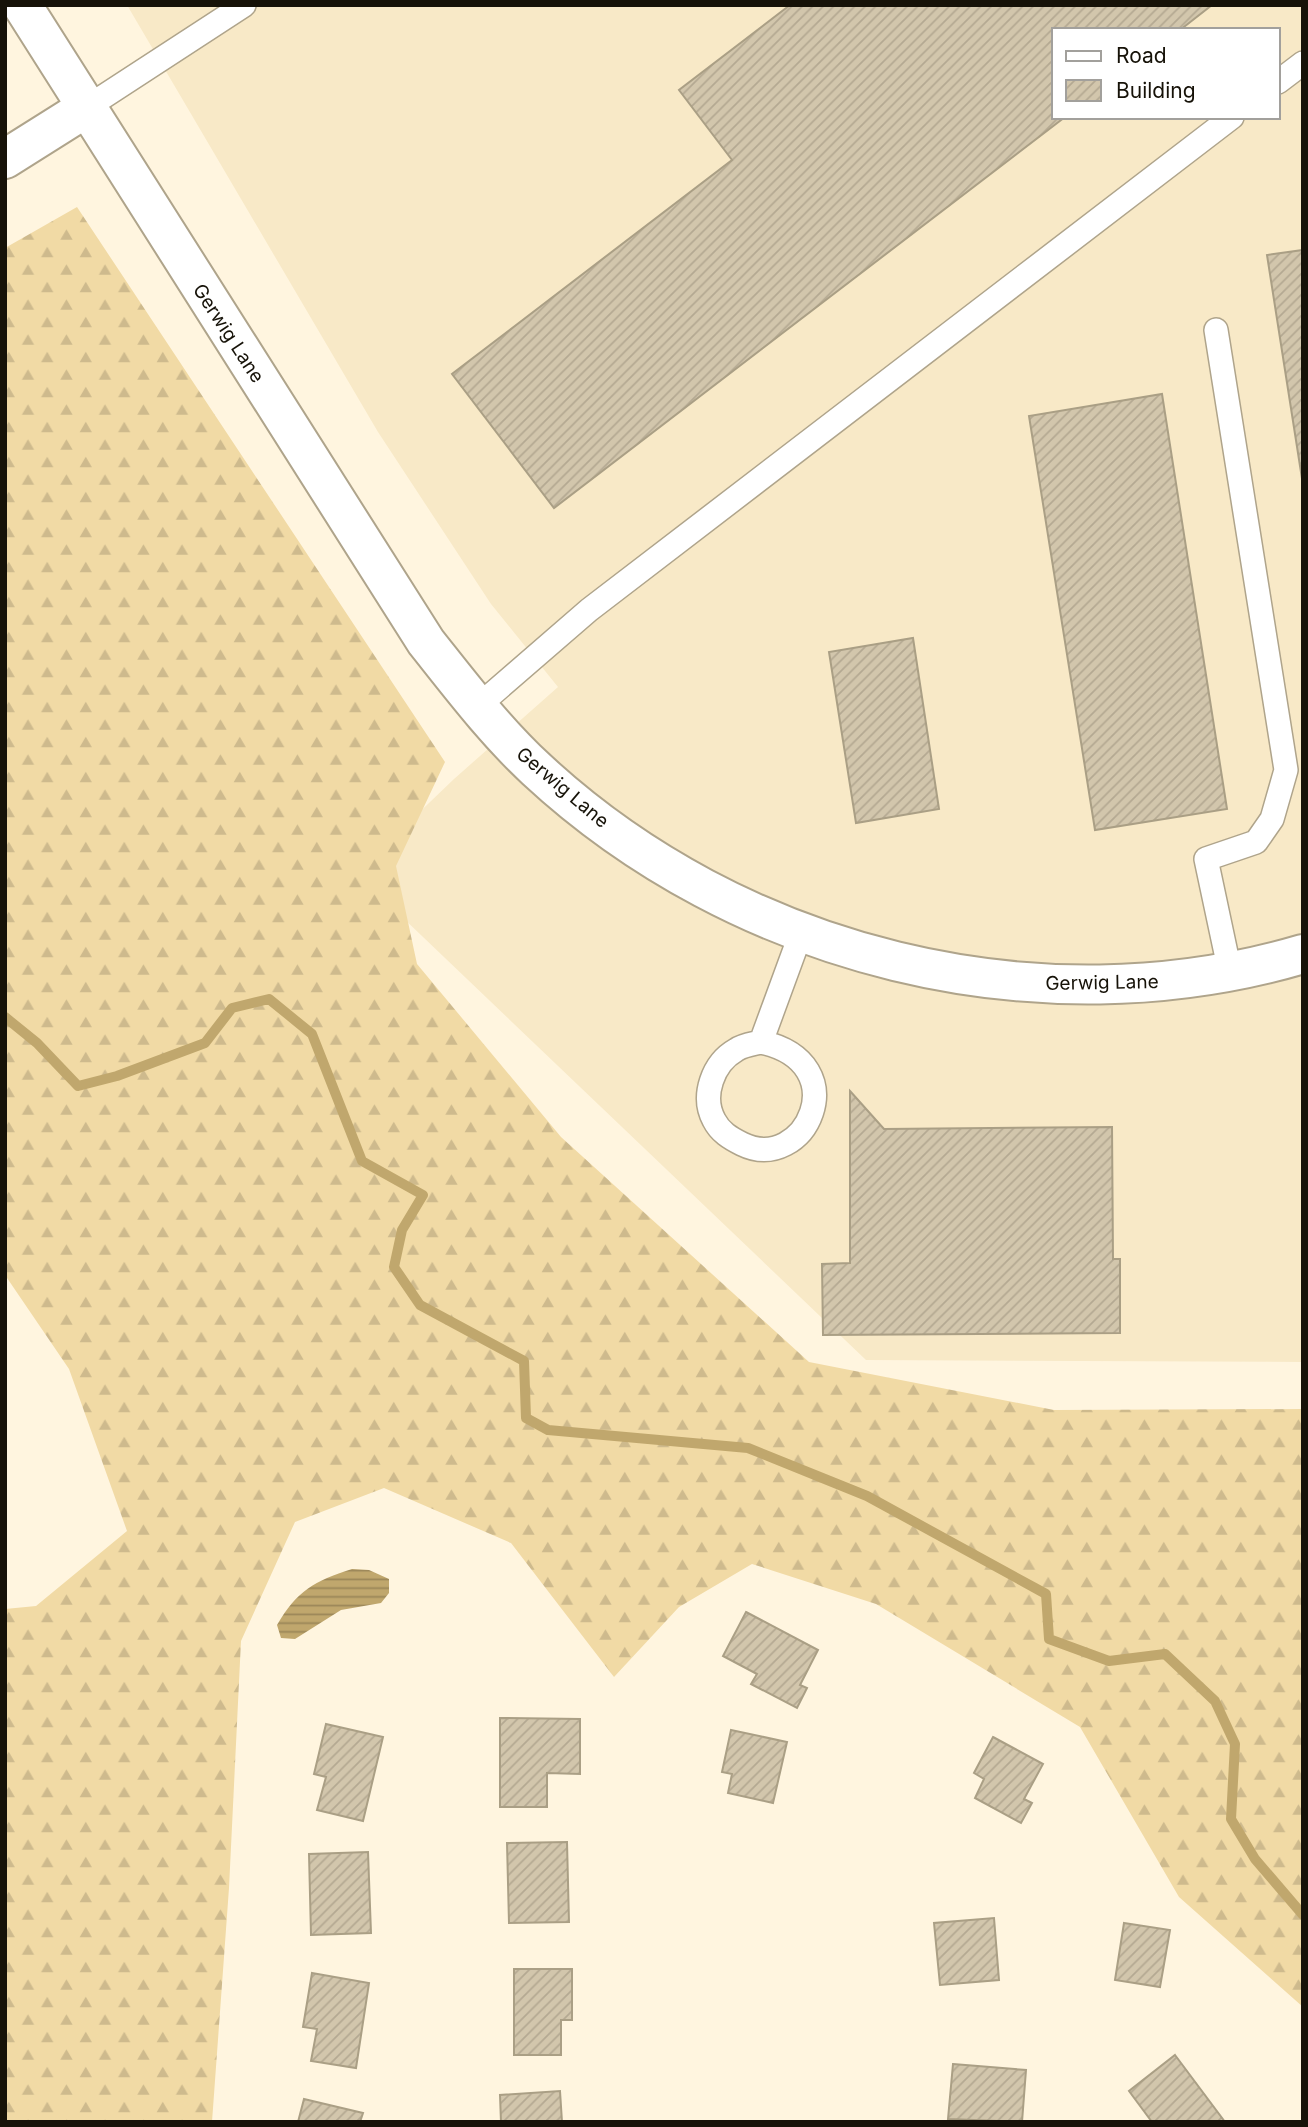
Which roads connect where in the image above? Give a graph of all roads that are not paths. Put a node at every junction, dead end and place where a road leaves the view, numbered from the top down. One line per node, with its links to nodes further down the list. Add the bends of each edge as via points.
1 (22, 5): 5 (street, Gerwig Lane)
2 (244, 5): 5 (lane)
3 (1303, 63): 4 (lane)
4 (1280, 80)
5 (86, 108): 7 (street); 9 (street, Gerwig Lane, via 426,642)
6 (1229, 119): 9 (lane, via 589,610)
7 (5, 159)
8 (1216, 330): 12 (lane, via 1286,770 1272,819 1256,842 1206,859)
9 (477, 707): 10 (street, Gerwig Lane, via 537,770 602,822 726,900)
10 (801, 933): 12 (street, Gerwig Lane, via 879,959 982,978 1048,984 1152,983); 13 (lane)
11 (1303, 954): 12 (street, Gerwig Lane)
12 (1230, 972)
13 (761, 1042): 13 (lane, via 785,1047 803,1061 814,1085 814,1107 805,1127 791,1141 773,1148 750,1148 727,1137 714,1120 709,1103 712,1077 722,1061 737,1048)

